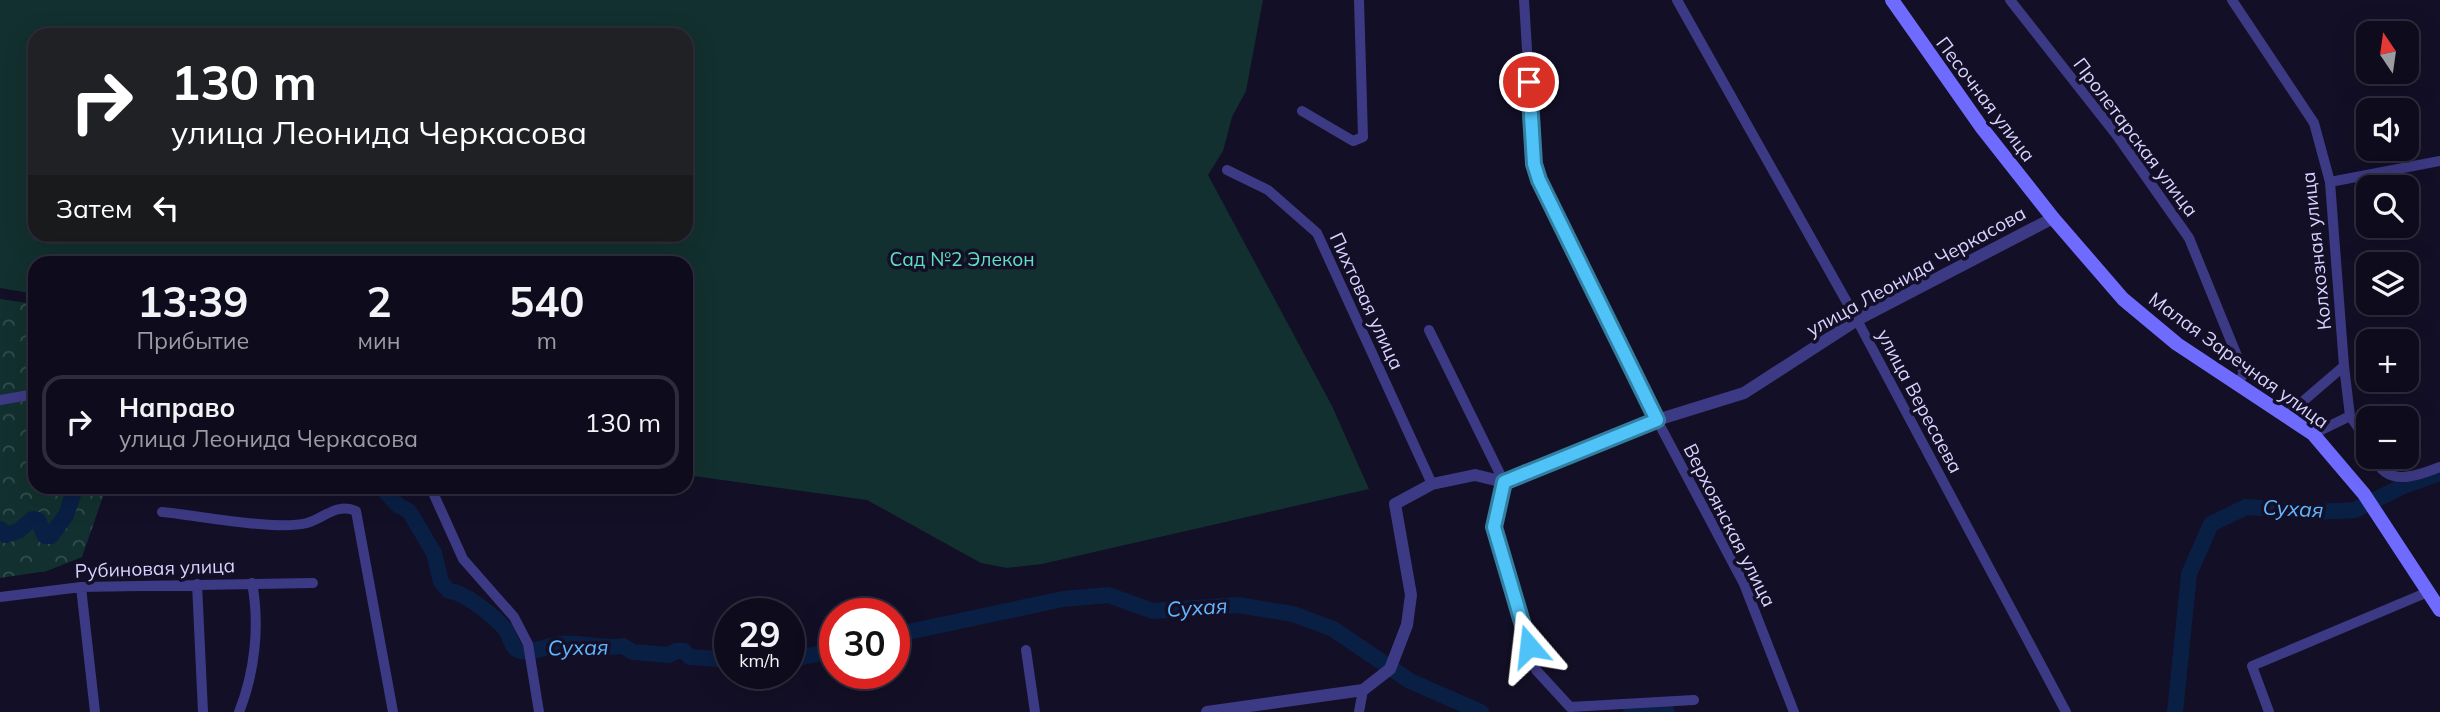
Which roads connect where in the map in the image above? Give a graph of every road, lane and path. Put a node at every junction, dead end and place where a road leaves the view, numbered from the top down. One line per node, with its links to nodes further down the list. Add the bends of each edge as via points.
1 (1359, 0): 7 (street, via 1363,137 1353,141)
2 (1524, 0): 20 (street, Верхоянская улица, via 1534,164)
3 (1678, 0): 12 (street, улица Вересаева)
4 (1892, 0): 11 (main road, Песочная улица, via 1982,128)
5 (2010, 0): 15 (street, Пролетарская улица, via 2118,136 2189,238 2244,373)
6 (2232, 0): 10 (street, Колхозная улица, via 2314,123)
7 (1303, 111)
8 (2440, 161): 10 (street)
9 (1227, 170): 26 (street, Пихтовая улица, via 1268,190 1317,233)
10 (2330, 183): 14 (street, Колхозная улица)
11 (2053, 218): 12 (street, улица Леонида Черкасова); 15 (main road, Малая Заречная улица, via 2123,299 2177,344)
12 (1857, 320): 20 (street, улица Леонида Черкасова, via 1744,393); 49 (street, улица Вересаева)
13 (1429, 330): 25 (street)
14 (2344, 366): 18 (street); 19 (street, Колхозная улица)
15 (2238, 383): 18 (main road, Малая Заречная улица)
16 (28, 395): 17 (street)
17 (0, 400)
18 (2287, 415): 22 (main road, Малая Заречная улица)
19 (2350, 416): 21 (street); 22 (street)
20 (1657, 420): 25 (street, улица Леонида Черкасова); 48 (street, Верхоянская улица, via 1744,584)
21 (2356, 425)
22 (2313, 434): 33 (main road, Малая Заречная улица, via 2364,494)
23 (2440, 467): 24 (street, via 2408,479)
24 (2381, 469)
25 (1504, 482): 26 (street, via 1475,475); 38 (street, via 1494,527 1536,670 1570,707)
26 (1432, 484): 37 (street, via 1395,504 1411,594 1407,625 1395,659 1381,678)
27 (434, 494): 44 (street, via 463,558 514,617 528,644)
28 (162, 512): 43 (street, via 278,524 307,523 327,512 350,508 356,511)
29 (252, 583): 30 (street, Рубиновая улица); 31 (street, Рубиновая улица); 42 (street, via 256,600 254,658)
30 (313, 583)
31 (197, 584): 32 (street, Рубиновая улица); 41 (street)
32 (80, 587): 34 (street, Рубиновая улица); 40 (street)
33 (2428, 592): 35 (main road, Малая Заречная улица); 50 (street, via 2252,666)
34 (0, 597)
35 (2440, 610)
36 (1026, 650): 45 (street)
37 (1363, 690): 39 (street); 47 (street)
38 (1694, 700)
39 (1277, 707): 46 (street)
40 (94, 712)
41 (203, 712)
42 (239, 712)
43 (393, 712)
44 (539, 712)
45 (1035, 712)
46 (1207, 712)
47 (1359, 712)
48 (1794, 712)
49 (2066, 712)
50 (2269, 712)

